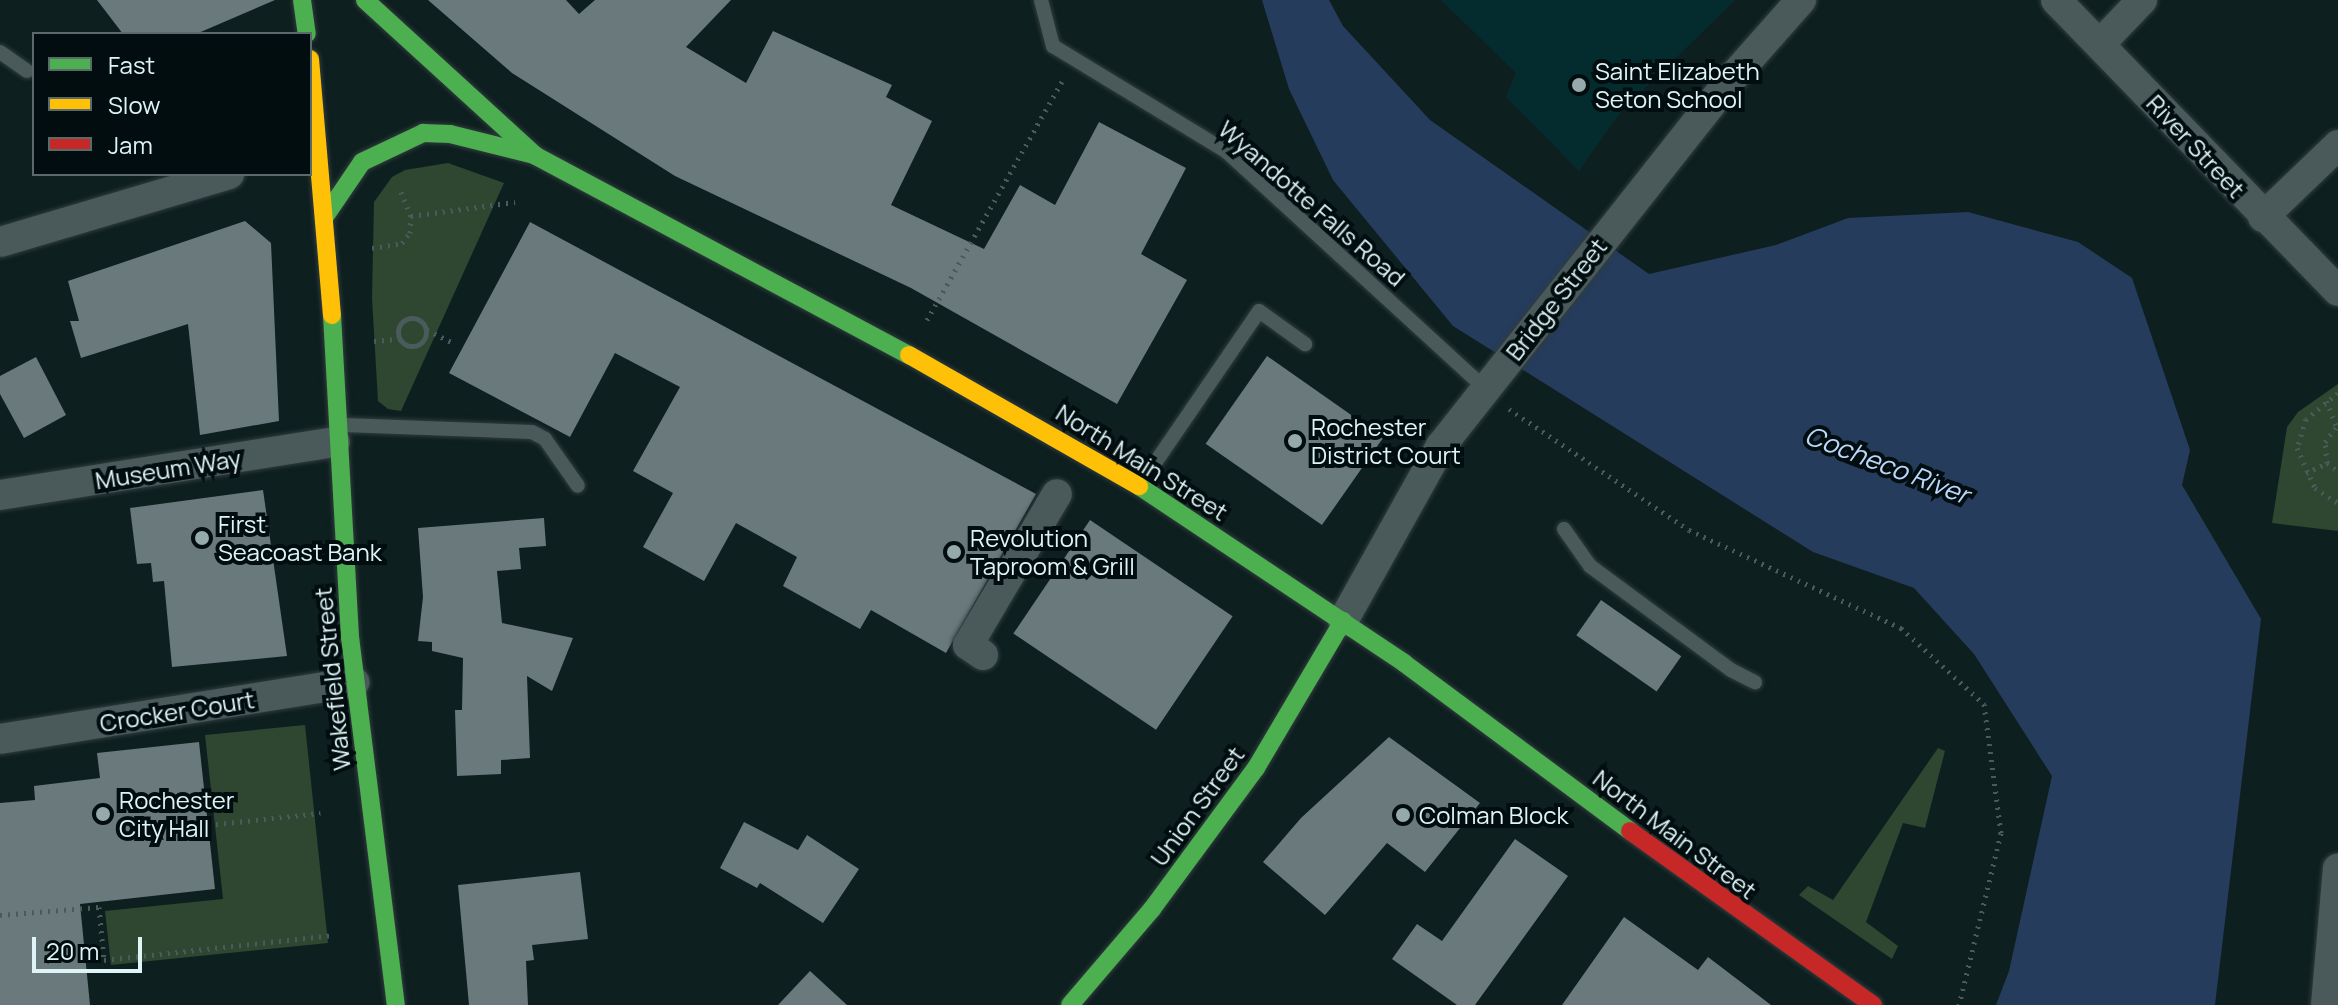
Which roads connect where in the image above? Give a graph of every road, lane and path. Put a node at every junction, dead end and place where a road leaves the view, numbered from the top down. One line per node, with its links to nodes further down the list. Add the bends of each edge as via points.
1 (302, 0): 7 (main road)
2 (365, 0): 15 (main road, North Main Street)
3 (1041, 0): 10 (lane, Wyandotte Falls Road, via 1053,46)
4 (1801, 0): 31 (street, Bridge Street)
5 (2056, 0): 8 (street, River Street)
6 (2142, 0): 8 (street)
7 (307, 32)
8 (2100, 44): 21 (street, River Street)
9 (0, 52): 11 (lane)
10 (1074, 60): 25 (path); 31 (lane, Wyandotte Falls Road, via 1227,152)
11 (27, 71)
12 (312, 95): 14 (main road, Wakefield Street)
13 (2338, 145): 21 (street)
14 (315, 148): 19 (main road, Wakefield Street)
15 (536, 156): 19 (main road, via 450,134 423,133 362,162); 41 (main road, North Main Street, via 961,383)
16 (222, 176): 22 (street)
17 (392, 177): 20 (path)
18 (515, 202): 20 (path)
19 (326, 215): 36 (main road, Wakefield Street)
20 (411, 216): 23 (path, via 402,243)
21 (2263, 217): 24 (street, River Street)
22 (0, 242)
23 (372, 248)
24 (2338, 291)
25 (926, 320)
26 (427, 330): 27 (path, via 417,346); 27 (path, via 410,317 399,325); 29 (path)
27 (399, 339): 28 (path)
28 (374, 341)
29 (454, 343)
30 (1305, 344): 41 (lane, via 1259,311)
31 (1491, 382): 46 (street, Bridge Street, via 1408,497)
32 (2338, 393): 33 (path)
33 (2326, 401): 35 (path); 39 (path, via 2306,419 2299,434 2297,448)
34 (1509, 409): 59 (path, via 1689,530 1901,628 1984,704 2001,833)
35 (2337, 425): 37 (path, via 2325,442)
36 (335, 433): 40 (lane, via 532,432 545,439); 43 (street, Museum Way); 48 (main road, Wakefield Street)
37 (2327, 463): 38 (path); 39 (path)
38 (2338, 471)
39 (2306, 473): 44 (path, via 2322,495)
40 (578, 486)
41 (1139, 486): 46 (main road, North Main Street)
42 (1057, 494): 47 (street, via 968,645)
43 (0, 495)
44 (2338, 503)
45 (1564, 529): 49 (lane, via 1590,566)
46 (1343, 621): 57 (main road, Union Street, via 1256,768 1152,909); 58 (main road, North Main Street)
47 (983, 655)
48 (354, 682): 50 (street, Crocker Court); 56 (main road, Wakefield Street)
49 (1755, 682)
50 (0, 739)
51 (320, 813): 52 (path)
52 (208, 825)
53 (2338, 869): 60 (street)
54 (0, 915): 55 (path, via 99,907 104,960)
55 (334, 935)
56 (396, 1005)
57 (1070, 1005)
58 (1873, 1005)
59 (1959, 1005)
60 (2326, 1005)

